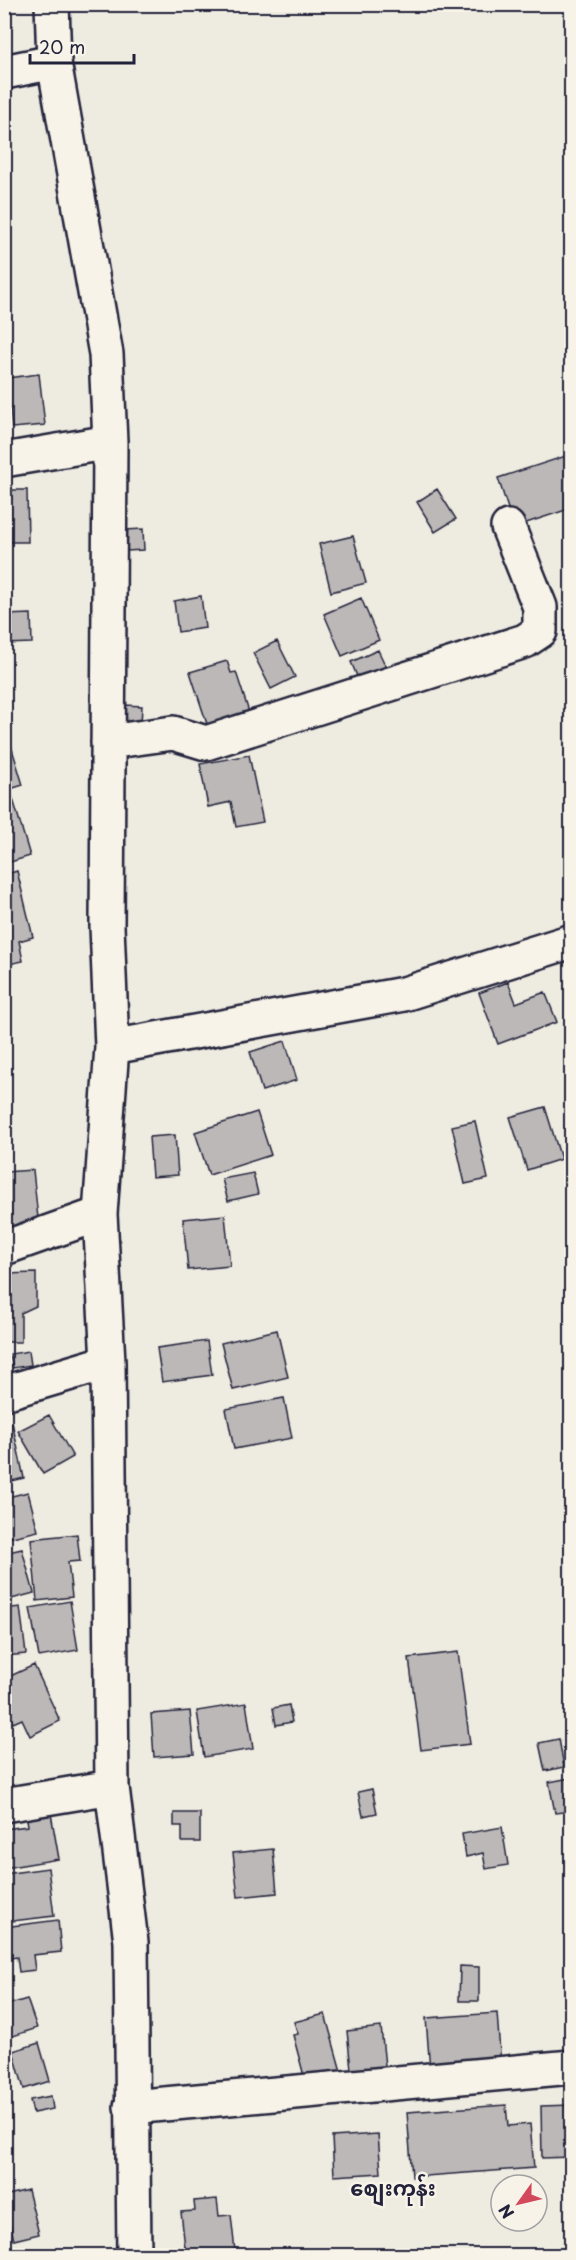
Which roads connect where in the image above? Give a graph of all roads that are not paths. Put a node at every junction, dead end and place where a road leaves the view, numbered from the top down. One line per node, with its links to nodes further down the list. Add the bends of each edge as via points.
1 (52, 4): 2 (street)
2 (54, 62): 3 (street); 4 (street, via 106,354)
3 (4, 72)
4 (110, 442): 5 (street); 7 (street)
5 (4, 460)
6 (508, 528): 7 (street, via 540,607 540,631 525,641 206,743 173,733)
7 (108, 742): 9 (street, via 107,926)
8 (572, 941): 9 (street, via 404,994)
9 (112, 1047): 10 (street)
10 (100, 1214): 11 (street); 12 (street)
11 (4, 1248)
12 (108, 1362): 13 (street); 14 (street)
13 (4, 1393)
14 (112, 1787): 15 (street); 17 (street, via 131,1942)
15 (4, 1806)
16 (572, 2067): 17 (street)
17 (131, 2106): 18 (street)
18 (134, 2256)

